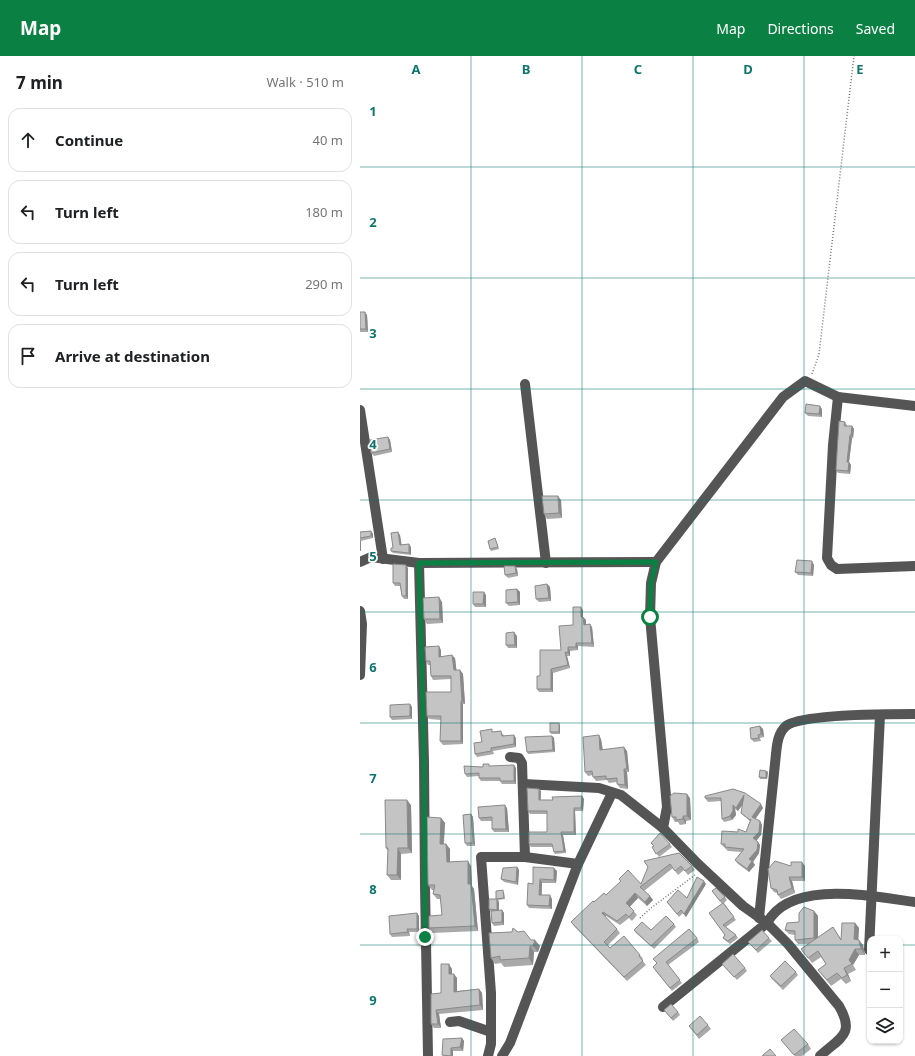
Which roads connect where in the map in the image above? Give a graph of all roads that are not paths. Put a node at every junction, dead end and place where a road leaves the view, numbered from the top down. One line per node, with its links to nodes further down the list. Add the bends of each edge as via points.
1 (525, 384): 9 (street)
2 (838, 397): 3 (street); 7 (street, via 804,381 783,397); 10 (street, via 827,558 837,569)
3 (915, 406)
4 (360, 410): 5 (street)
5 (383, 559): 6 (street, via 371,557); 8 (street)
6 (360, 562)
7 (656, 562): 9 (street); 18 (street, via 651,583 650,617 667,807)
8 (419, 563): 9 (street); 28 (street)
9 (546, 563)
10 (915, 566)
11 (360, 611): 12 (street)
12 (360, 675)
13 (880, 714): 14 (street); 21 (street); 23 (street, via 806,719 788,724 782,730 776,754)
14 (915, 714)
15 (510, 757): 16 (street, via 520,758)
16 (524, 784): 17 (street, via 599,788); 19 (street)
17 (612, 793): 18 (street, via 621,795); 20 (street)
18 (664, 828): 23 (street, via 702,868 743,906)
19 (526, 857): 20 (street); 27 (street, via 481,857 491,993)
20 (578, 864): 30 (street, via 510,1043)
21 (871, 897): 22 (street); 23 (street, via 807,896); 24 (street)
22 (915, 902)
23 (763, 920): 25 (street); 31 (street, via 788,944 846,1017 847,1029 843,1035)
24 (870, 936)
25 (663, 1007)
26 (450, 1022): 27 (street, via 459,1021)
27 (491, 1032): 29 (street)
28 (428, 1056)
29 (488, 1056)
30 (502, 1056)
31 (820, 1056)

